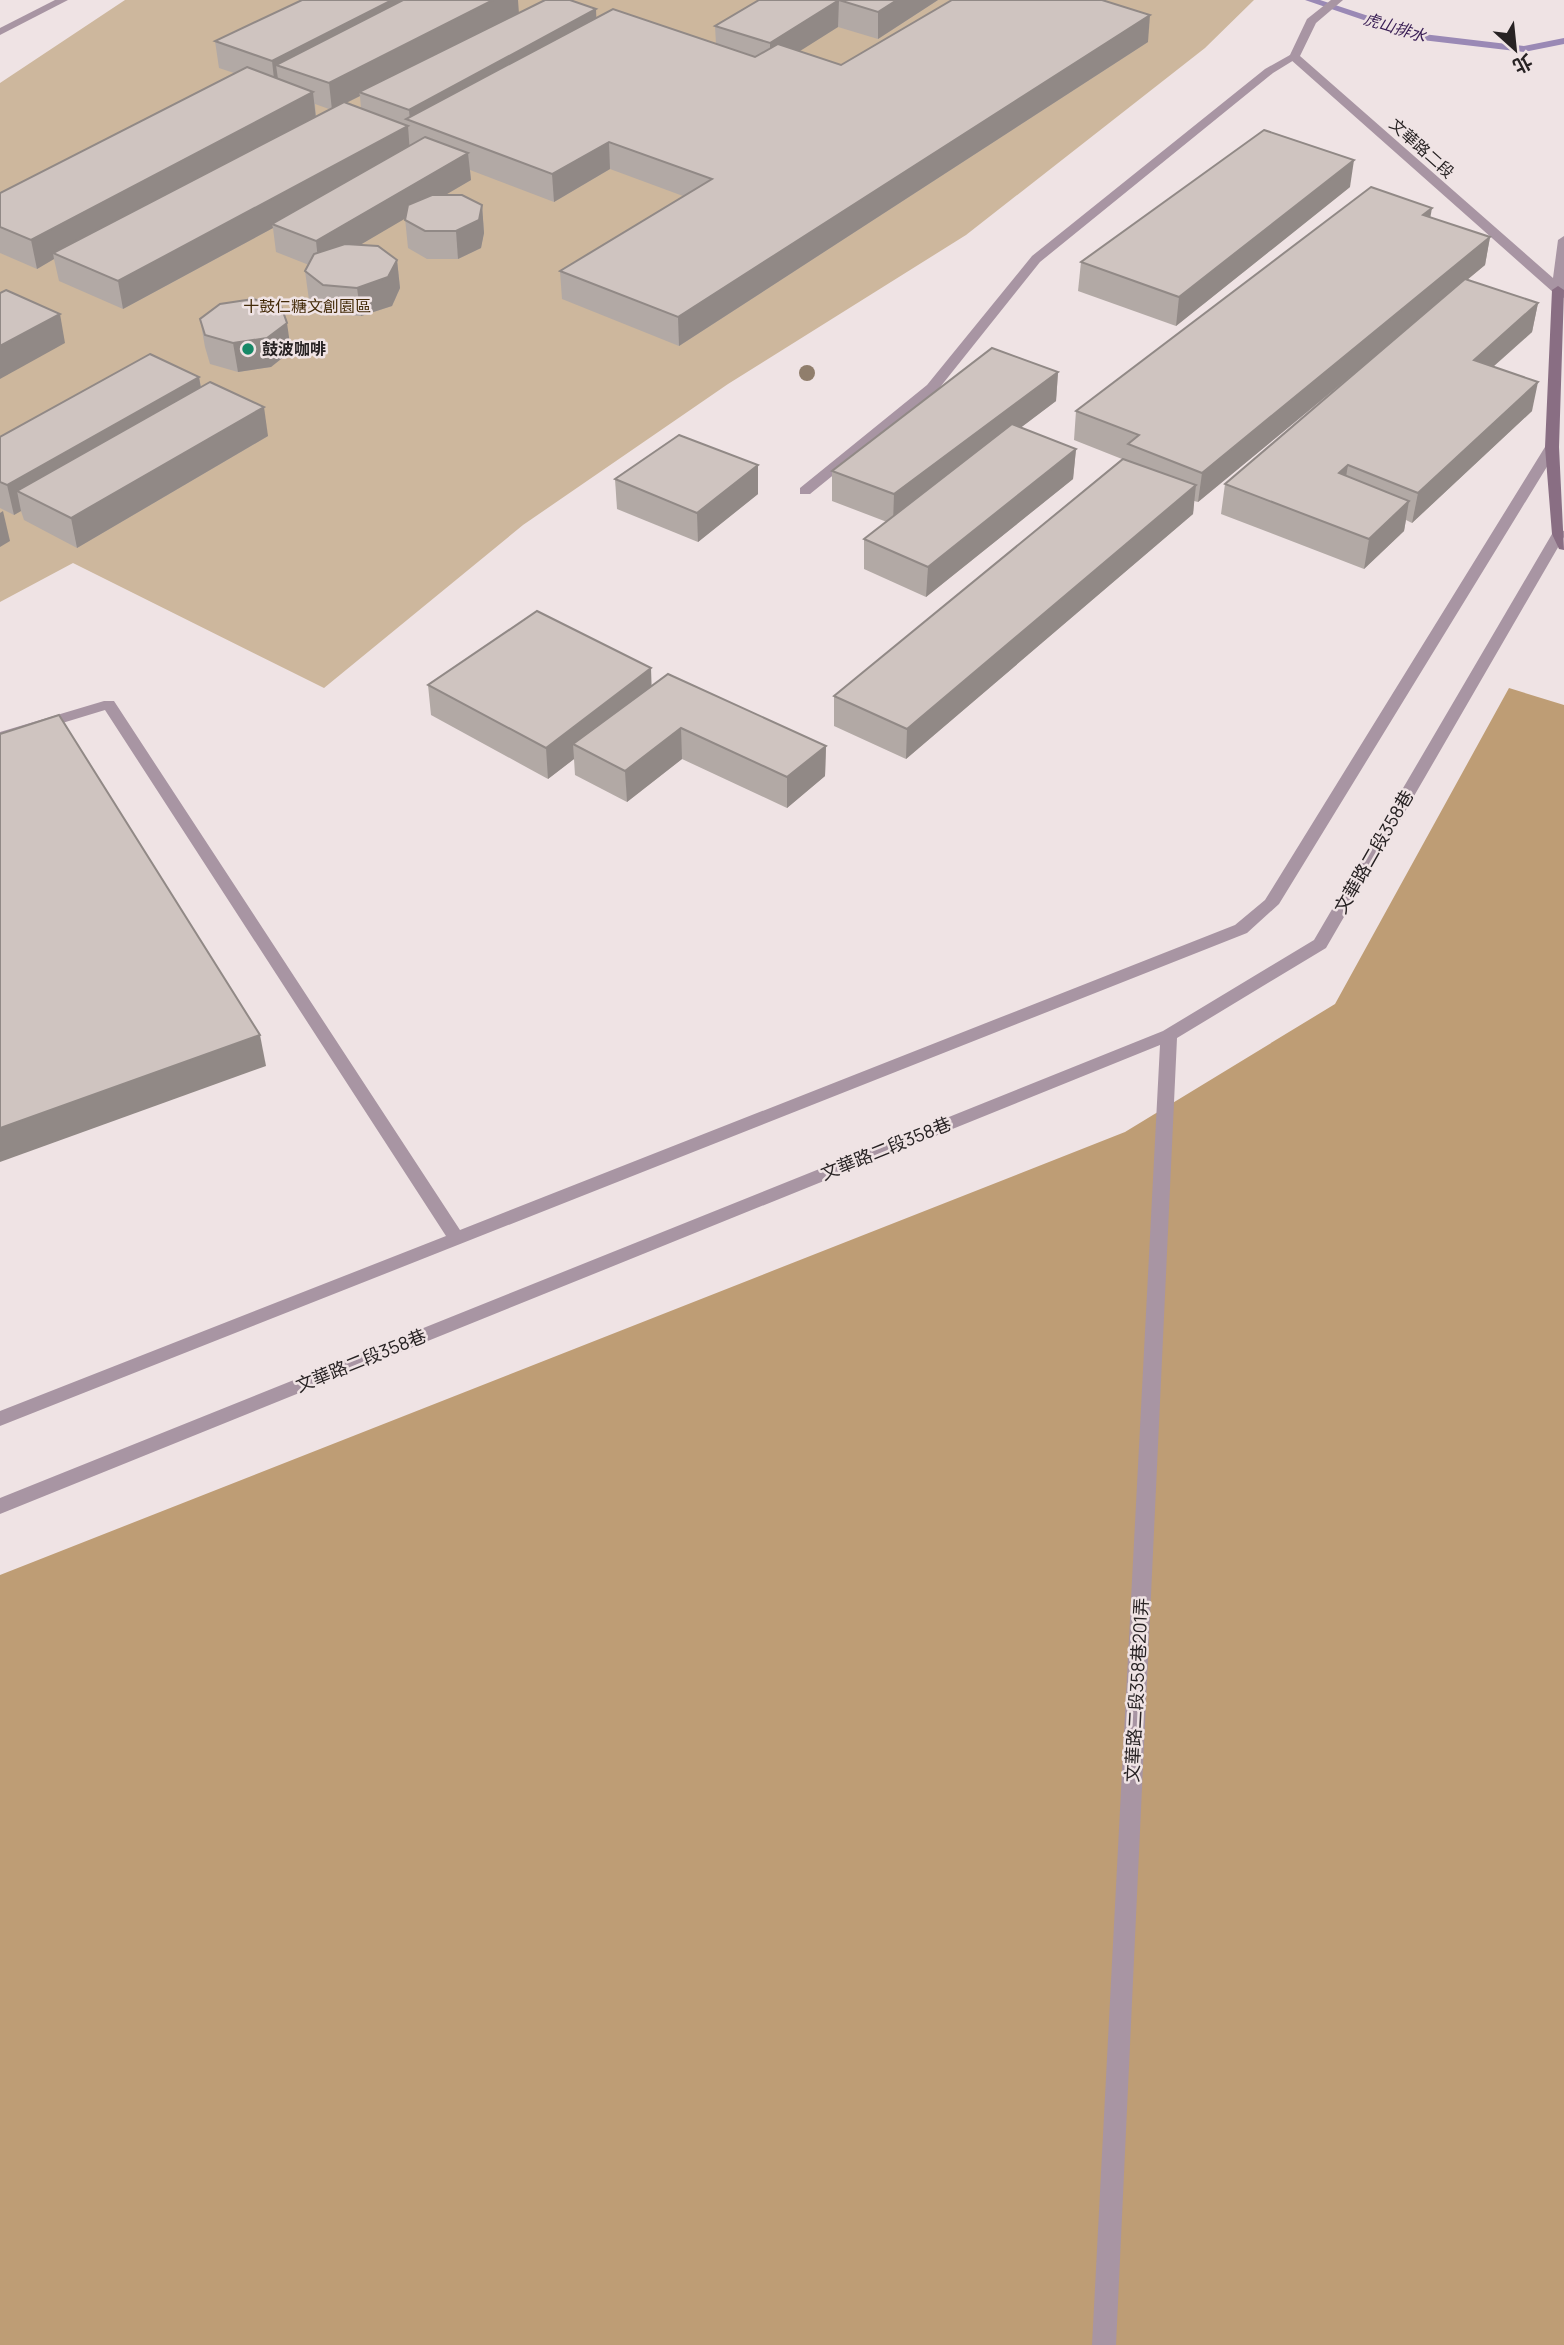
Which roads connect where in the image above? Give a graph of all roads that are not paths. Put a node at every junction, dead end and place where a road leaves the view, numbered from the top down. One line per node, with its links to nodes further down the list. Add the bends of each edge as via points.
1 (63, 0): 3 (street)
2 (1338, 0): 4 (street, via 1311,22)
3 (0, 32)
4 (1294, 57): 6 (street, 文華路二段); 8 (street, via 1269,71 1036,260 932,388)
5 (1564, 240): 6 (street)
6 (1561, 292): 7 (street)
7 (1552, 447): 9 (street); 12 (street, via 1271,904 1241,929)
8 (805, 491)
9 (1562, 540): 11 (street, 文華路二段358巷, via 1320,944)
10 (0, 737): 12 (street, via 108,704)
11 (1170, 1035): 14 (street, 文華路二段358巷); 15 (street, 文華路二段358巷201弄)
12 (457, 1239): 13 (street)
13 (0, 1419)
14 (0, 1506)
15 (1104, 2345)

